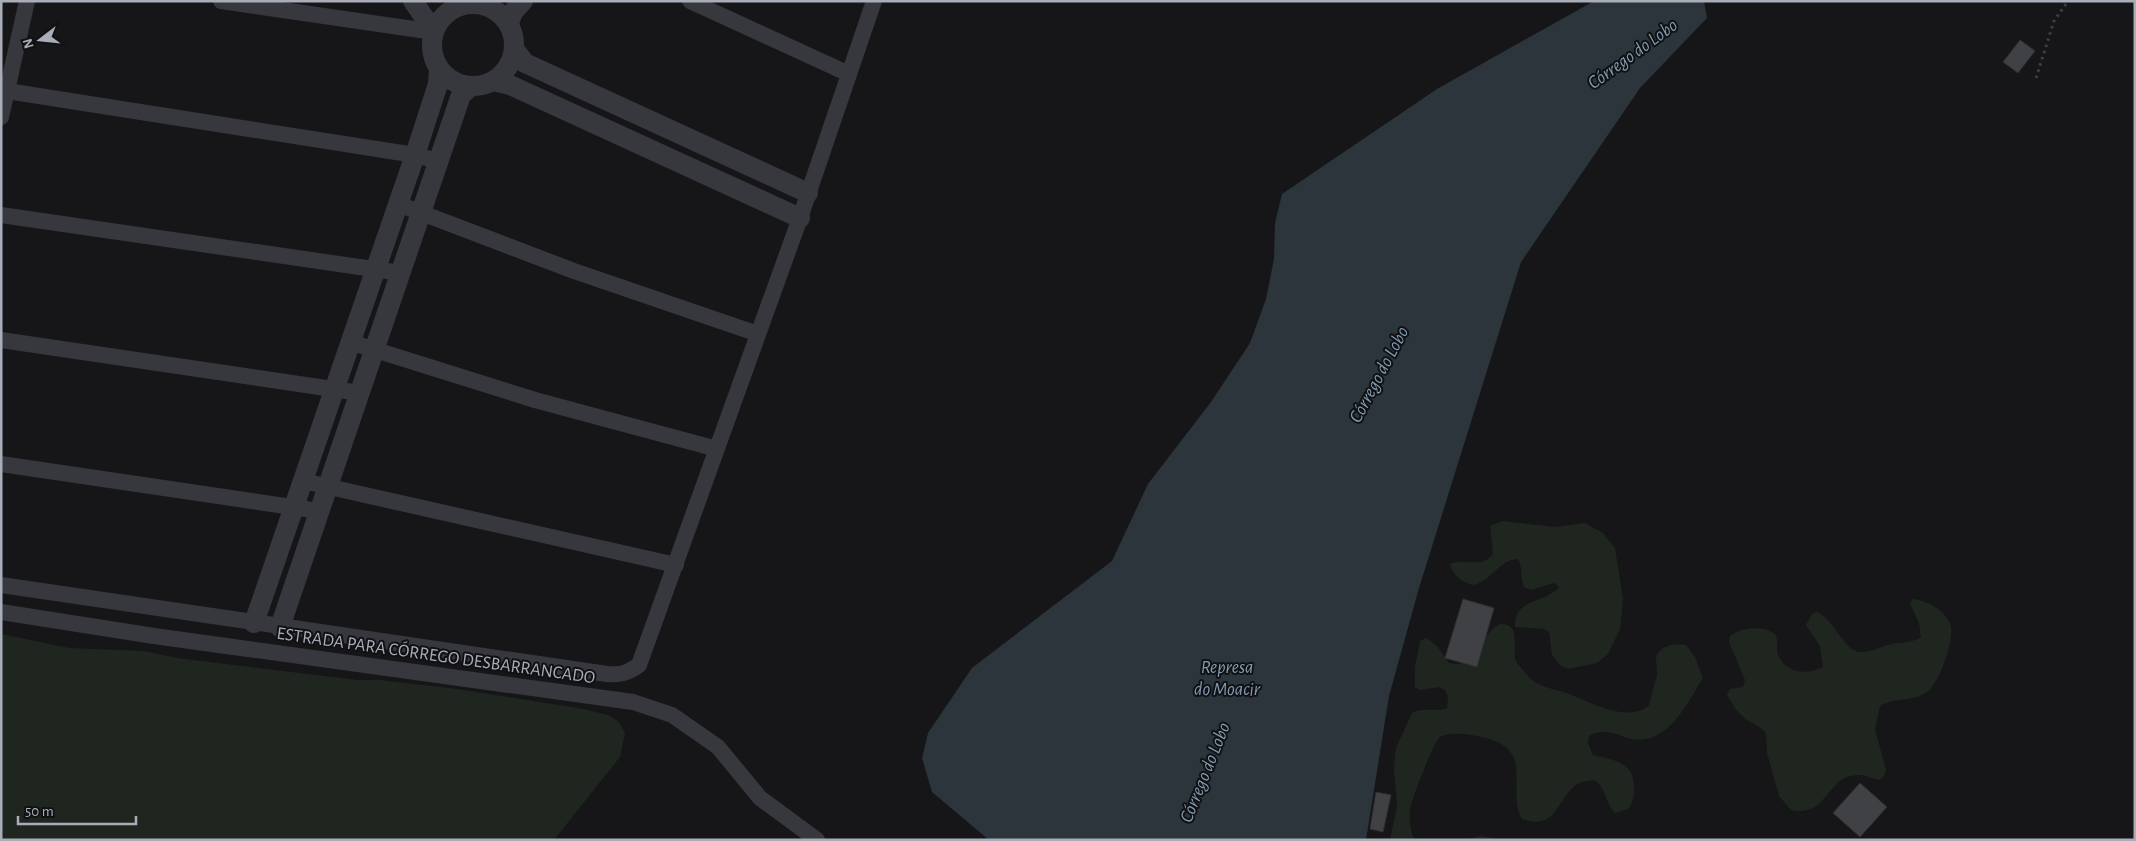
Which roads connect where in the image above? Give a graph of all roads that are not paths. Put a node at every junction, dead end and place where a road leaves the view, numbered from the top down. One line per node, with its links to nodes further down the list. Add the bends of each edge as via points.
1 (26, 1): 15 (street)
2 (221, 1): 9 (street)
3 (414, 1): 9 (street)
4 (523, 1): 8 (street)
5 (690, 1): 12 (street)
6 (874, 1): 12 (street)
7 (466, 3): 8 (street, via 497,11); 9 (street, via 445,15)
8 (508, 23): 10 (street, via 514,37)
9 (434, 32): 11 (street, via 432,49)
10 (514, 50): 13 (street, via 508,68); 19 (street, via 524,63)
11 (439, 69): 14 (street, via 450,80); 17 (street, via 438,84)
12 (849, 74): 19 (street)
13 (494, 81): 14 (street); 23 (street, via 510,85)
14 (470, 87): 18 (street, via 461,95)
15 (7, 91): 16 (street); 17 (street)
16 (1, 117)
17 (415, 155): 18 (street); 20 (street)
18 (438, 161): 21 (street)
19 (808, 193): 23 (street)
20 (398, 204): 21 (street); 24 (street)
21 (421, 212): 25 (street); 26 (street)
22 (1, 215): 24 (street)
23 (800, 218): 26 (street)
24 (375, 269): 25 (street); 28 (street)
25 (401, 272): 29 (street)
26 (758, 334): 32 (street)
27 (1, 340): 30 (street)
28 (350, 342): 29 (street); 30 (street)
29 (374, 350): 31 (street); 32 (street, via 534,400)
30 (334, 389): 31 (street); 34 (street)
31 (360, 393): 35 (street)
32 (717, 450): 38 (street)
33 (1, 464): 36 (street)
34 (303, 481): 35 (street); 36 (street)
35 (328, 486): 37 (street); 38 (street)
36 (294, 508): 37 (street); 41 (street)
37 (319, 511): 42 (street)
38 (676, 565): 42 (street, via 639,664 623,675)
39 (1, 585): 41 (street)
40 (1, 612): 43 (street, ESTRADA PARA CÓRREGO DESBARRANCADO, via 633,702 672,714 718,747 760,798)
41 (254, 623): 42 (street)
42 (280, 627)
43 (817, 840)

